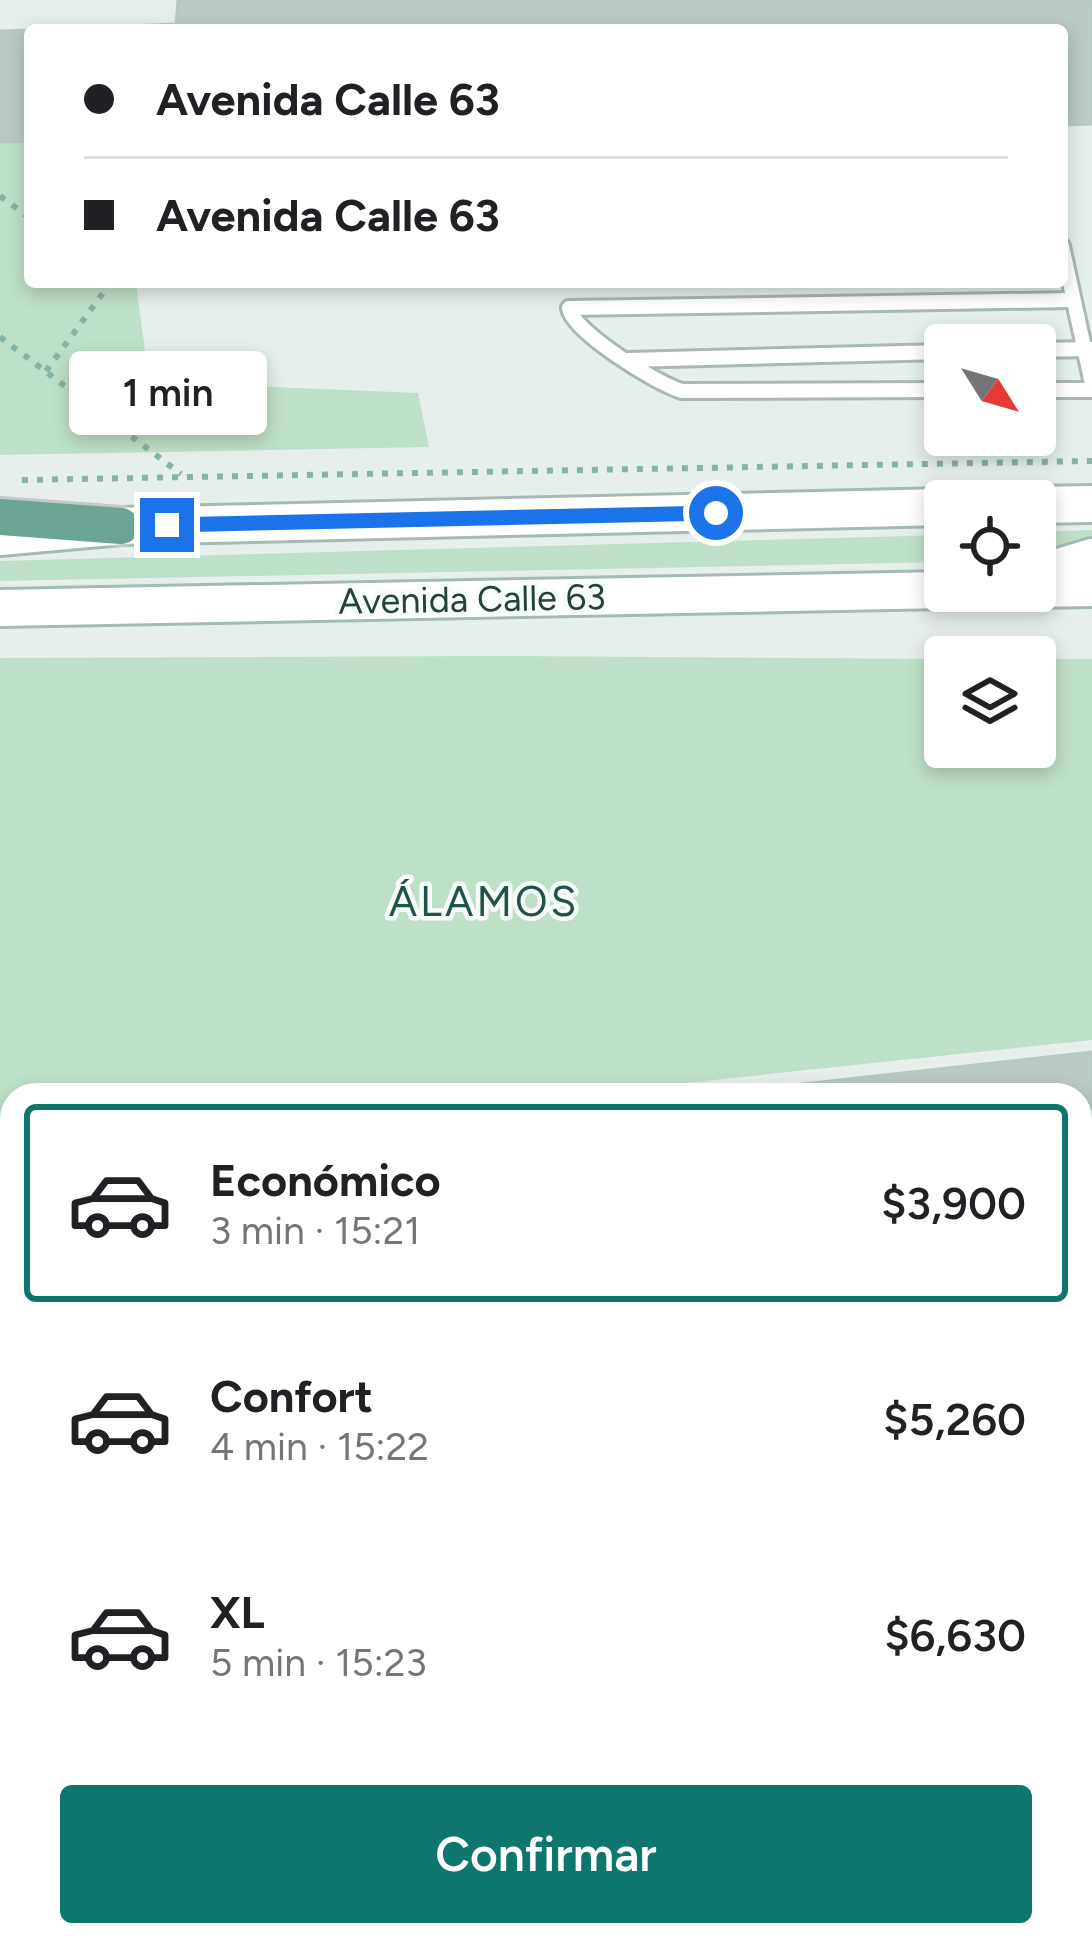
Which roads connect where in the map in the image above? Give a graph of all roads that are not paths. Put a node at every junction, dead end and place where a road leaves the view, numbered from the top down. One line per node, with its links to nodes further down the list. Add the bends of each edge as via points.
1 (1068, 279): 2 (lane)
2 (1072, 300): 3 (lane); 6 (lane, via 570,306 573,321)
3 (1087, 349): 4 (lane); 7 (lane)
4 (1056, 350)
5 (924, 353): 6 (lane)
6 (628, 360): 9 (lane, via 682,391)
7 (1092, 387): 8 (lane)
8 (1056, 389)
9 (924, 390)
10 (1092, 504): 11 (main road)
11 (1056, 505)
12 (924, 507): 14 (main road)
13 (0, 517): 14 (main road)
14 (121, 526): 15 (main road)
15 (0, 537)
16 (1092, 556): 17 (main road)
17 (1056, 567)
18 (1092, 588): 19 (main road)
19 (1056, 589)
20 (924, 590): 21 (main road, Avenida Calle 63)
21 (0, 608)

